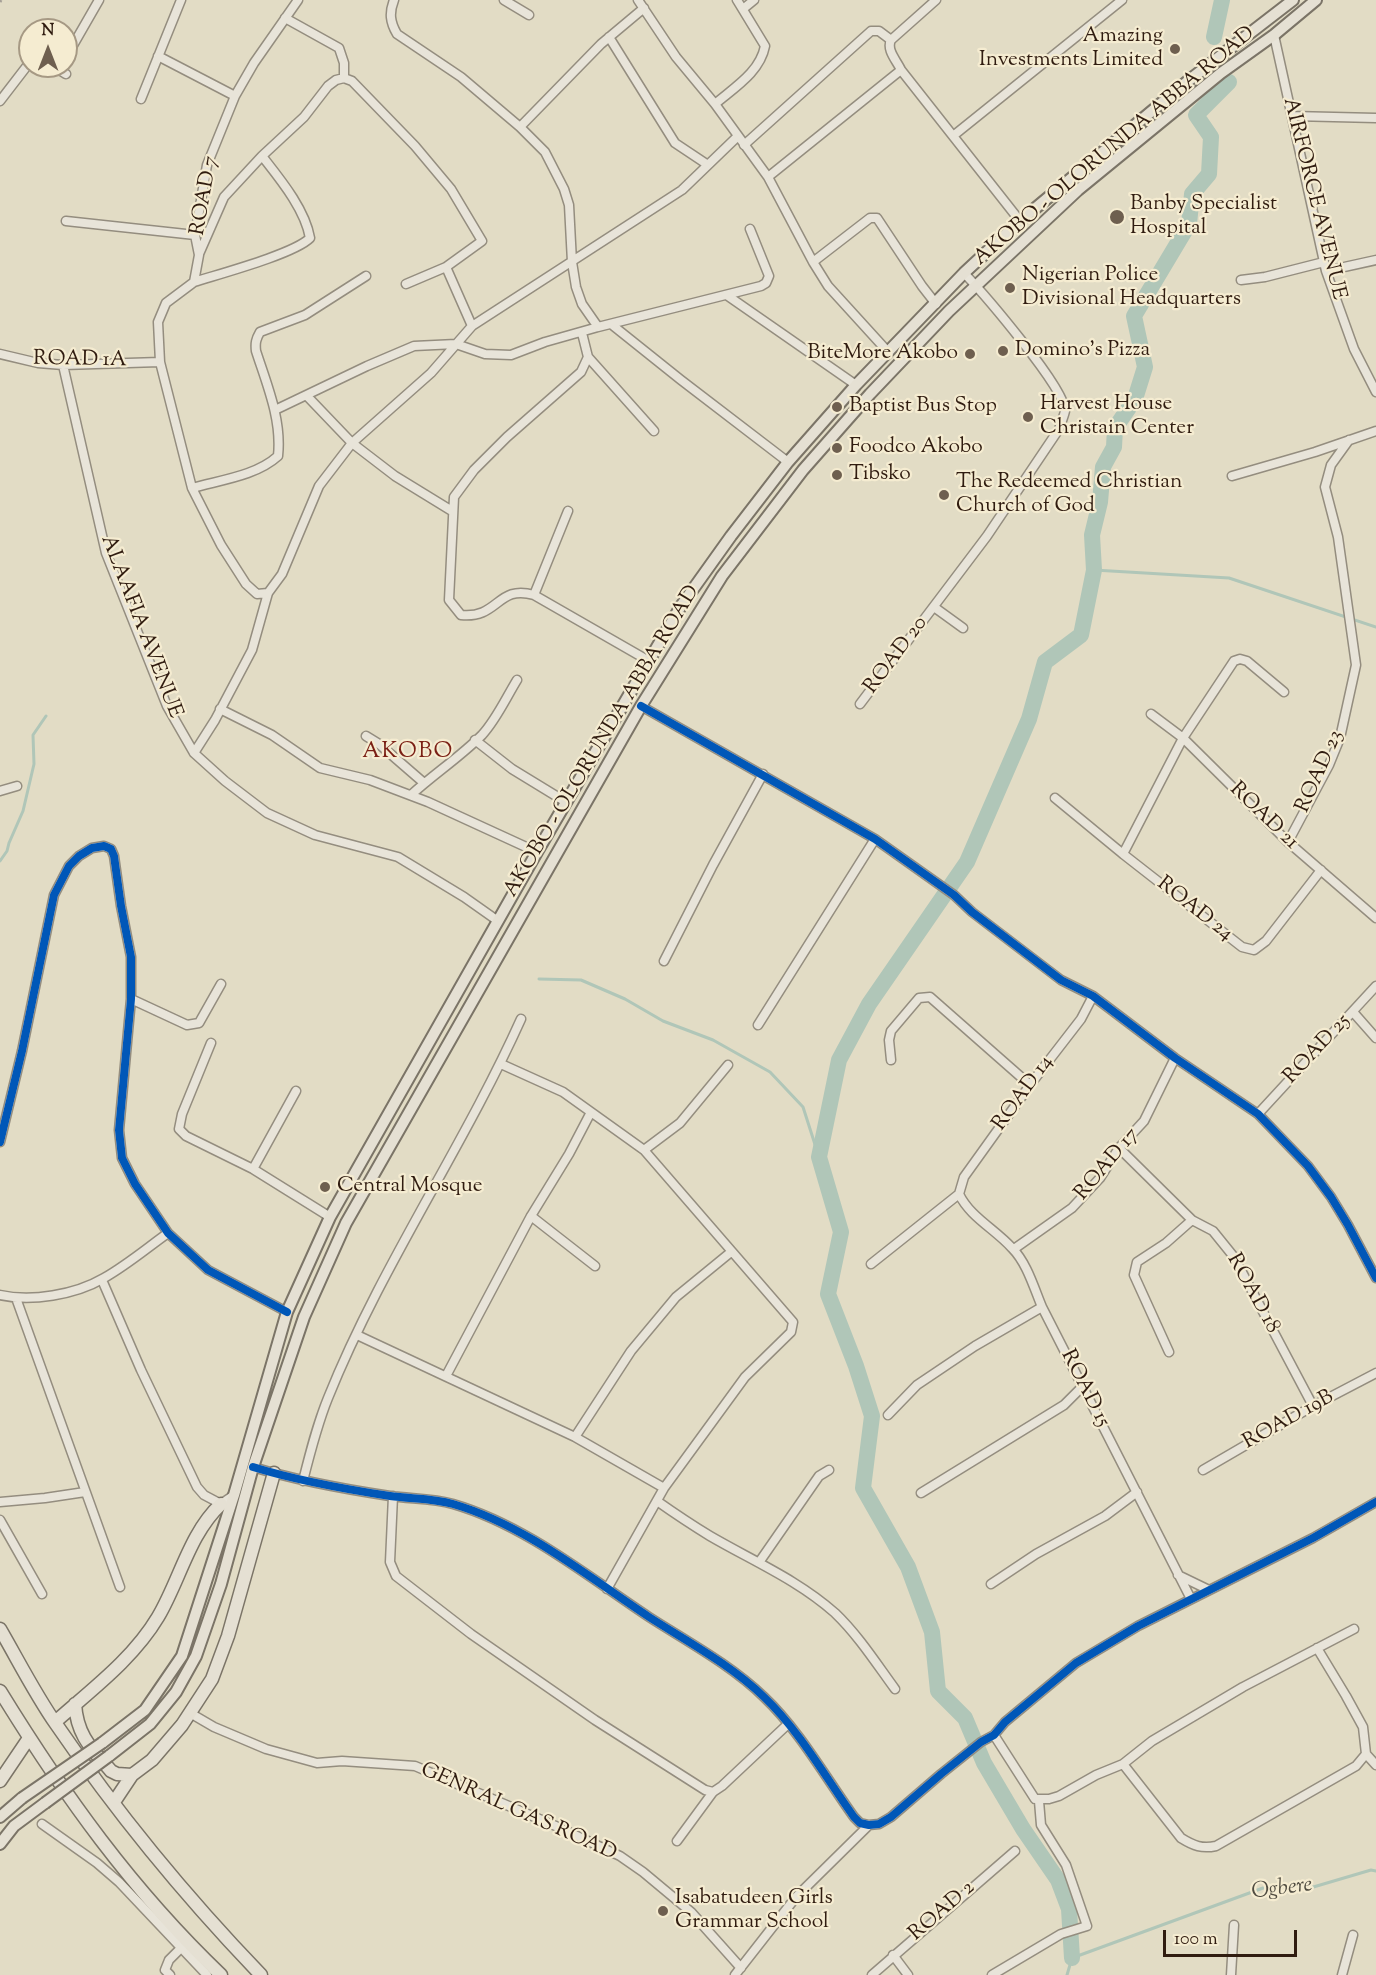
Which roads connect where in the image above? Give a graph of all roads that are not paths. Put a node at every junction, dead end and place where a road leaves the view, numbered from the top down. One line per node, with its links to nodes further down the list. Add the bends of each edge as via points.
1 (99, 0): 18 (street)
2 (182, 0): 21 (street)
3 (297, 0): 16 (street, ROAD 7)
4 (394, 0): 31 (street, via 391,24 397,34 460,77)
5 (504, 0): 15 (street)
6 (638, 0): 13 (street)
7 (737, 0): 14 (street)
8 (754, 0): 14 (street)
9 (936, 0): 20 (street)
10 (1122, 0): 33 (street)
11 (1293, 0): 39 (main road, AKOBO - OLORUNDA ABBA ROAD)
12 (1316, 0): 17 (main road, AKOBO - OLORUNDA ABBA ROAD)
13 (644, 8): 19 (street); 28 (street, via 676,57)
14 (743, 9): 28 (street, via 765,46 764,54 758,66)
15 (528, 15)
16 (285, 18): 24 (street, via 339,48); 25 (street, ROAD 7)
17 (1274, 35): 29 (street, AIRFORCE AVENUE); 53 (main road, AKOBO - OLORUNDA ABBA ROAD, via 1221,73 1078,190)
18 (78, 37)
19 (609, 37): 31 (street); 36 (street, via 675,143)
20 (891, 40): 22 (street, via 890,49); 34 (street, via 872,31)
21 (158, 56): 25 (street); 26 (street)
22 (902, 70): 33 (street); 37 (street)
23 (18, 78): 27 (street)
24 (344, 78): 35 (street, via 328,86 304,117); 47 (street, via 352,81 415,146 451,189 482,241)
25 (235, 96): 41 (street, ROAD 7, via 207,165)
26 (141, 99)
27 (0, 101)
28 (715, 104): 32 (street)
29 (1293, 116): 30 (street); 46 (street, AIRFORCE AVENUE)
30 (1376, 118)
31 (520, 127): 44 (street, via 545,152 564,189 569,205)
32 (738, 136): 34 (street); 36 (street)
33 (953, 136): 39 (street)
34 (744, 145): 37 (street)
35 (262, 156): 42 (street, via 224,197); 51 (street, via 288,190 310,238)
36 (708, 165): 44 (street, via 682,190)
37 (768, 177): 45 (street)
38 (66, 221): 41 (street)
39 (1020, 221): 48 (main road, AKOBO - OLORUNDA ABBA ROAD)
40 (750, 229): 54 (street, via 768,280)
41 (195, 235): 42 (street, ROAD 7)
42 (199, 255): 51 (street, ROAD 7)
43 (1376, 260): 46 (street)
44 (572, 262): 57 (street); 58 (street, via 579,295)
45 (813, 262): 55 (street, via 870,218 877,218); 61 (street, via 828,286)
46 (1325, 266): 50 (street); 67 (street, AIRFORCE AVENUE, via 1354,349)
47 (446, 267): 52 (street); 57 (street)
48 (964, 273): 53 (street); 55 (main road, AKOBO - OLORUNDA ABBA ROAD)
49 (366, 276): 69 (street, via 304,315 260,332 256,351)
50 (1241, 280)
51 (194, 282): 64 (street, via 166,303 158,322)
52 (406, 284)
53 (976, 286): 75 (main road, AKOBO - OLORUNDA ABBA ROAD); 83 (street, ROAD 20, via 1024,344 1062,399 1065,411 1059,429)
54 (728, 296): 56 (street); 66 (street)
55 (936, 304): 61 (main road, AKOBO - OLORUNDA ABBA ROAD)
56 (611, 324): 58 (street); 76 (street)
57 (472, 326): 60 (street)
58 (598, 327): 59 (street)
59 (582, 333): 60 (street, via 511,355 485,354); 63 (street)
60 (456, 344): 68 (street, via 414,346); 74 (street, via 431,373)
61 (889, 353): 66 (main road, AKOBO - OLORUNDA ABBA ROAD)
62 (0, 354): 65 (street, ROAD 1A)
63 (588, 357): 70 (street); 79 (street, via 581,372 507,437 468,478 454,497)
64 (160, 362): 65 (street, ROAD 1A); 78 (street)
65 (63, 365): 95 (street, ALAAFIA AVENUE, via 106,553 167,706)
66 (856, 385): 72 (main road, AKOBO - OLORUNDA ABBA ROAD)
67 (1376, 392)
68 (307, 396): 69 (street); 74 (street)
69 (275, 410): 78 (street, via 279,456 255,471)
70 (654, 431)
71 (1376, 431): 73 (street)
72 (811, 436): 75 (main road); 76 (main road, AKOBO - OLORUNDA ABBA ROAD)
73 (1349, 440): 77 (street); 105 (street, ROAD 23, via 1331,465 1325,487 1338,537 1356,665 1340,738)
74 (352, 443): 79 (street, via 395,476); 81 (street, via 319,486 282,574)
75 (823, 447): 89 (main road, AKOBO - OLORUNDA ABBA ROAD, via 722,576)
76 (788, 462): 85 (main road, AKOBO - OLORUNDA ABBA ROAD, via 681,606)
77 (1232, 476)
78 (192, 488): 81 (street, via 246,584 257,594)
79 (452, 511): 82 (street, via 449,600 461,615 489,611 513,592)
80 (568, 512): 82 (street)
81 (268, 593): 90 (street, via 252,650)
82 (534, 595): 85 (street)
83 (934, 607): 84 (street, ROAD 20); 88 (street, ROAD 20)
84 (963, 628)
85 (649, 662): 102 (main road, AKOBO - OLORUNDA ABBA ROAD)
86 (517, 680): 94 (street, via 489,727)
87 (1284, 692): 93 (street, via 1247,661 1234,661)
88 (860, 704)
89 (641, 706): 96 (street); 106 (main road, AKOBO - OLORUNDA ABBA ROAD)
90 (220, 709): 95 (street); 100 (street, via 272,735 320,768)
91 (1152, 714): 93 (street, ROAD 21)
92 (366, 736): 97 (street)
93 (1183, 738): 105 (street, ROAD 21); 108 (street)
94 (475, 741): 97 (street); 102 (street)
95 (194, 753): 111 (street, ALAAFIA AVENUE, via 267,813 315,835 398,857)
96 (763, 774): 104 (street); 112 (street)
97 (424, 783): 100 (street)
98 (17, 786): 99 (street)
99 (0, 791)
100 (411, 795): 107 (street)
101 (1055, 798): 108 (street, ROAD 24)
102 (566, 802): 103 (main road, AKOBO - OLORUNDA ABBA ROAD)
103 (547, 835): 106 (main road); 107 (main road, AKOBO - OLORUNDA ABBA ROAD)
104 (874, 839): 115 (street, via 954,895 1061,980); 119 (street)
105 (1288, 842): 109 (street, ROAD 21)
106 (562, 843): 140 (main road, AKOBO - OLORUNDA ABBA ROAD)
107 (537, 852): 111 (main road, AKOBO - OLORUNDA ABBA ROAD)
108 (1123, 854): 109 (street, ROAD 24, via 1242,947 1254,950 1266,942)
109 (1321, 870): 110 (street, ROAD 21)
110 (1376, 918)
111 (498, 921): 136 (main road, AKOBO - OLORUNDA ABBA ROAD)
112 (664, 961)
113 (221, 984): 116 (street, via 200,1023 193,1025)
114 (1376, 986): 117 (street, ROAD 25)
115 (1094, 996): 122 (street); 126 (street, ROAD 14)
116 (131, 999): 130 (street, via 132,957 114,856 104,846 92,848 69,866 54,895); 138 (street, via 119,1130 122,1158)
117 (1353, 1012): 120 (street); 129 (street, ROAD 25)
118 (521, 1019): 124 (street)
119 (758, 1025)
120 (1376, 1038)
121 (211, 1043): 133 (street, via 179,1129)
122 (1175, 1058): 129 (street); 131 (street, ROAD 17, via 1144,1121)
123 (891, 1060): 126 (street, via 891,1031 919,998 930,997)
124 (501, 1064): 128 (street, via 562,1092); 151 (street)
125 (728, 1065): 132 (street, via 680,1123)
126 (1030, 1085): 134 (street, ROAD 14, via 964,1177)
127 (296, 1091): 133 (street)
128 (591, 1112): 132 (street); 135 (street)
129 (1258, 1114): 145 (street, via 1308,1166 1331,1197)
130 (0, 1142)
131 (1119, 1148): 137 (street, ROAD 18); 141 (street, ROAD 17, via 1100,1178 1072,1208)
132 (644, 1150): 142 (street)
133 (253, 1169): 136 (street)
134 (959, 1194): 141 (street, ROAD 15, via 965,1206); 143 (street)
135 (531, 1216): 144 (street); 154 (street)
136 (330, 1217): 139 (main road, AKOBO - OLORUNDA ABBA ROAD)
137 (1192, 1220): 152 (street, via 1137,1262 1134,1275); 156 (street, ROAD 18, via 1213,1231 1234,1257)
138 (168, 1233): 146 (street); 150 (street, via 208,1270)
139 (321, 1236): 140 (main road); 150 (main road, AKOBO - OLORUNDA ABBA ROAD)
140 (337, 1244): 159 (main road, AKOBO - OLORUNDA ABBA ROAD, via 304,1317)
141 (1014, 1249): 149 (street, ROAD 15)
142 (731, 1252): 158 (street, via 676,1297 631,1351); 164 (street, via 793,1322 791,1332 745,1377)
143 (871, 1264)
144 (595, 1266)
145 (1376, 1278)
146 (102, 1280): 148 (street, via 57,1294); 173 (street, via 191,1477 204,1495)
147 (0, 1295): 148 (street)
148 (16, 1298): 165 (street)
149 (1042, 1307): 155 (street, ROAD 15); 157 (street, via 917,1385)
150 (287, 1312): 168 (main road, AKOBO - OLORUNDA ABBA ROAD)
151 (357, 1335): 154 (street); 163 (street, via 328,1399)
152 (1169, 1352)
153 (1376, 1373): 156 (street, ROAD 19B)
154 (446, 1376): 158 (street)
155 (1083, 1386): 166 (street, ROAD 15); 167 (street, via 1064,1405)
156 (1313, 1406): 161 (street, ROAD 19B)
157 (888, 1415)
158 (575, 1437): 164 (street)
159 (253, 1467): 162 (street); 206 (main road, AKOBO - OLORUNDA ABBA ROAD, bridge, via 221,1584 196,1656 176,1692 150,1724 14,1826)
160 (829, 1470): 175 (street, via 819,1476)
161 (1203, 1470)
162 (274, 1473): 163 (street); 189 (highway, via 228,1636 212,1679)
163 (303, 1481): 169 (street)
164 (664, 1488): 170 (street)
165 (85, 1492): 171 (street); 178 (street)
166 (1137, 1492): 176 (street, ROAD 15); 177 (street, via 1105,1516 1036,1554)
167 (921, 1493)
168 (234, 1495): 173 (street); 202 (main road, AKOBO - OLORUNDA ABBA ROAD, bridge, via 182,1656 145,1710)
169 (393, 1496): 179 (street, via 452,1503 489,1517); 199 (street, via 390,1562 396,1576 471,1634 595,1720)
170 (657, 1501): 175 (street, via 711,1536); 179 (street)
171 (0, 1502)
172 (1376, 1502): 180 (street)
173 (221, 1504): 188 (highway, via 209,1515 143,1639)
174 (0, 1520): 181 (street)
175 (760, 1561): 186 (street, via 836,1614)
176 (1178, 1575): 180 (street); 182 (street, ROAD 15)
177 (992, 1584)
178 (120, 1587)
179 (607, 1589): 191 (street, via 752,1685)
180 (1209, 1590): 182 (street)
181 (42, 1594)
182 (1191, 1599): 192 (street, via 1076,1662)
183 (0, 1629): 190 (highway)
184 (1354, 1629): 185 (street)
185 (1317, 1648): 194 (street, via 1363,1727); 195 (street, via 1152,1741)
186 (895, 1689)
187 (0, 1691): 193 (highway)
188 (75, 1704): 190 (highway); 197 (highway, via 84,1740 111,1771)
189 (190, 1713): 197 (highway, via 152,1760); 212 (street, GENRAL GAS ROAD, via 266,1749 317,1763 415,1766 620,1856 691,1912)
190 (55, 1722): 201 (highway)
191 (789, 1724): 199 (street); 204 (street, via 854,1817)
192 (990, 1737): 200 (street); 204 (street, via 891,1817)
193 (29, 1738): 198 (highway); 215 (highway, via 128,1877)
194 (1366, 1754): 195 (street, via 1356,1766 1216,1846 1206,1848 1181,1838); 196 (street)
195 (1123, 1764): 200 (street, via 1059,1796)
196 (1376, 1765)
197 (132, 1774): 201 (highway)
198 (0, 1781)
199 (713, 1792): 205 (street)
200 (1039, 1801): 219 (street, via 1041,1825 1066,1865 1087,1926 1061,1934)
201 (114, 1802): 216 (highway, via 187,1896)
202 (0, 1817)
203 (42, 1824): 210 (street, via 119,1882)
204 (868, 1826): 212 (street, via 796,1897)
205 (677, 1842)
206 (0, 1844)
207 (1015, 1851): 211 (street, ROAD 2)
208 (1234, 1925): 220 (street)
209 (1353, 1935): 221 (street)
210 (181, 1948): 213 (street, via 165,1970); 214 (street)
211 (893, 1955): 217 (street, ROAD 2); 218 (street)
212 (738, 1972)
213 (170, 1975)
214 (207, 1975)
215 (221, 1975)
216 (261, 1975)
217 (872, 1975)
218 (908, 1975)
219 (992, 1975)
220 (1231, 1975)
221 (1342, 1975)

